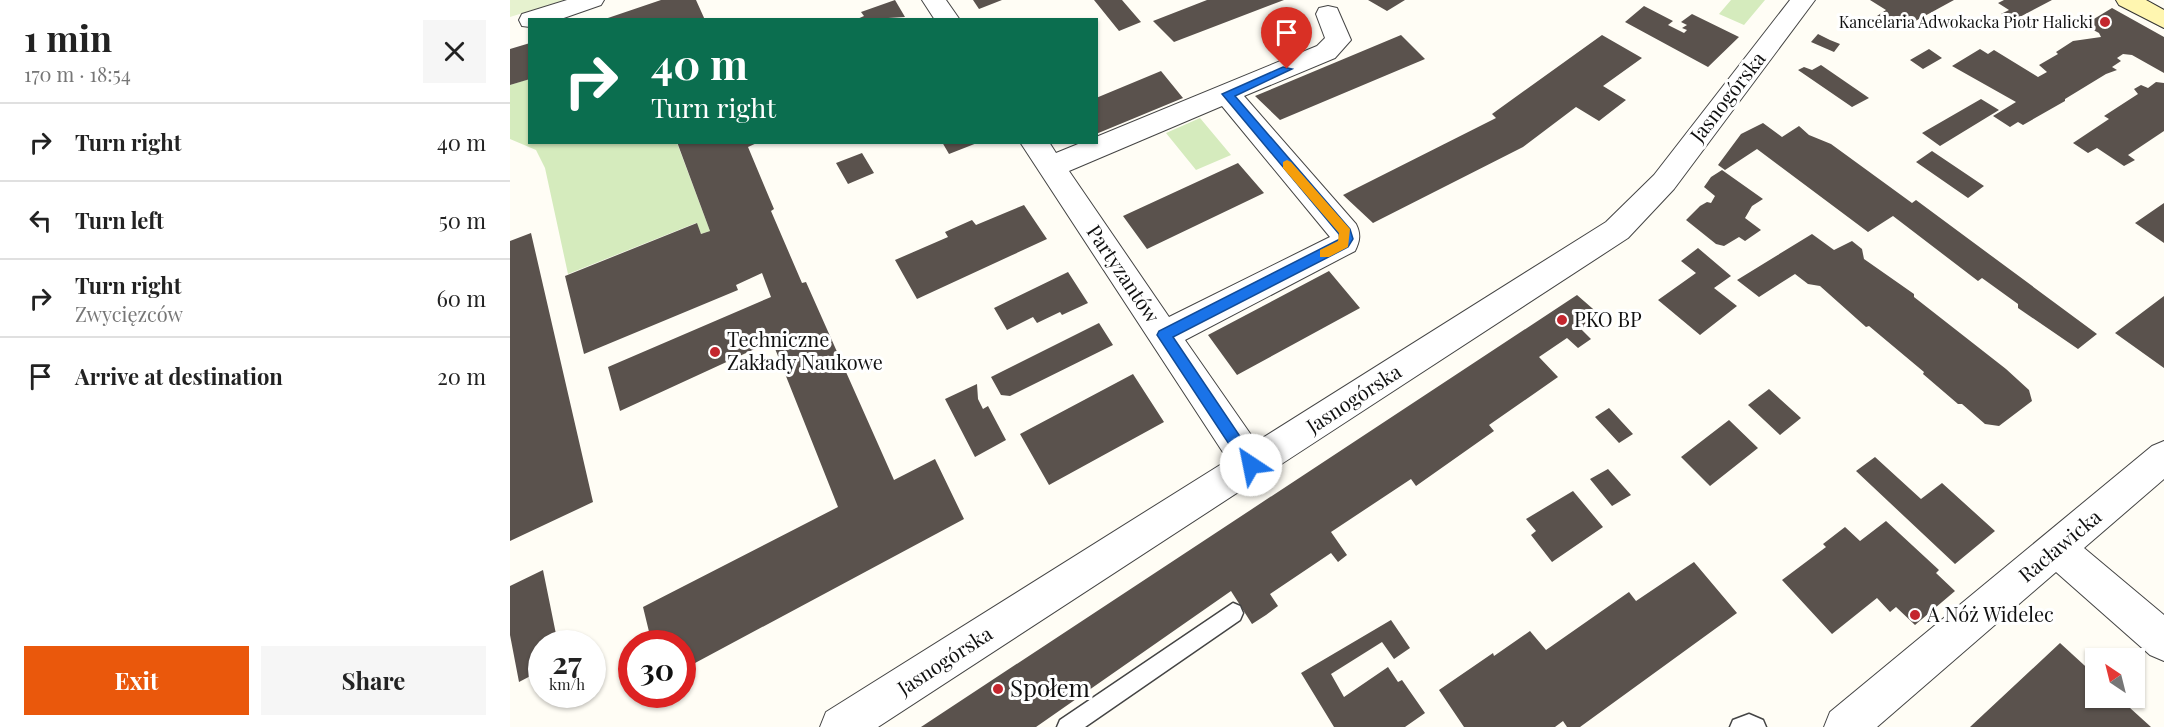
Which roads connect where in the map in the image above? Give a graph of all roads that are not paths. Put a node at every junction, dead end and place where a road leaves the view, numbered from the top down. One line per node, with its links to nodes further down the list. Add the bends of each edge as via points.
1 (592, 0): 6 (street)
2 (934, 0): 7 (street)
3 (1803, 0): 17 (street, Jasnogórska, via 1664,182 1617,230)
4 (2128, 0): 8 (street)
5 (1328, 14): 11 (street, via 1338,40 1336,45)
6 (536, 18)
7 (947, 18)
8 (2164, 20)
9 (528, 21): 10 (street)
10 (510, 26)
11 (1227, 94): 12 (street); 15 (street, via 1347,239)
12 (1098, 137)
13 (1076, 144): 14 (street)
14 (1043, 155): 15 (street, Partyzantów)
15 (1164, 335): 17 (street, Partyzantów)
16 (2164, 456): 18 (street, Racławicka)
17 (1251, 465): 21 (street, Jasnogórska)
18 (2058, 549): 20 (street); 25 (street, Racławicka)
19 (1233, 613): 22 (lane)
20 (2164, 641)
21 (841, 727)
22 (1068, 727)
23 (1740, 727): 24 (lane)
24 (1756, 727)
25 (1845, 727)

